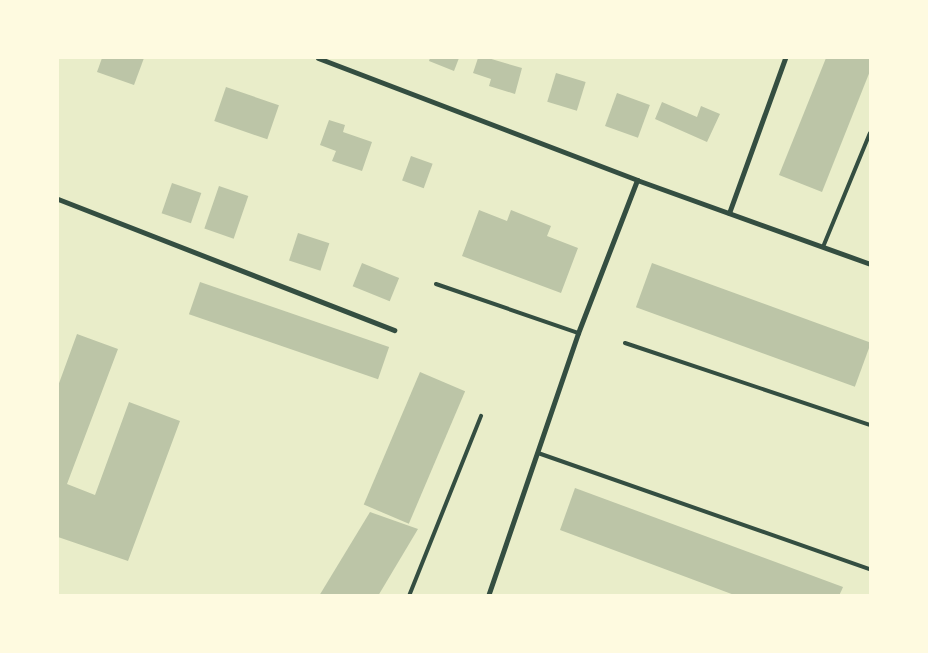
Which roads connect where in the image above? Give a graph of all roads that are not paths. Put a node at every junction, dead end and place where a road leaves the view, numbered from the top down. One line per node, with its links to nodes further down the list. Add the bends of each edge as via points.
1 (318, 58): 4 (street)
2 (785, 58): 6 (street)
3 (870, 133): 7 (lane)
4 (637, 180): 6 (street); 11 (street)
5 (58, 199): 10 (street)
6 (729, 213): 7 (street)
7 (823, 247): 8 (street)
8 (870, 264)
9 (436, 284): 11 (lane)
10 (394, 330)
11 (578, 333): 15 (street)
12 (625, 343): 14 (lane)
13 (481, 416): 17 (lane)
14 (870, 425)
15 (538, 453): 16 (lane); 18 (street)
16 (870, 569)
17 (409, 596)
18 (488, 596)

